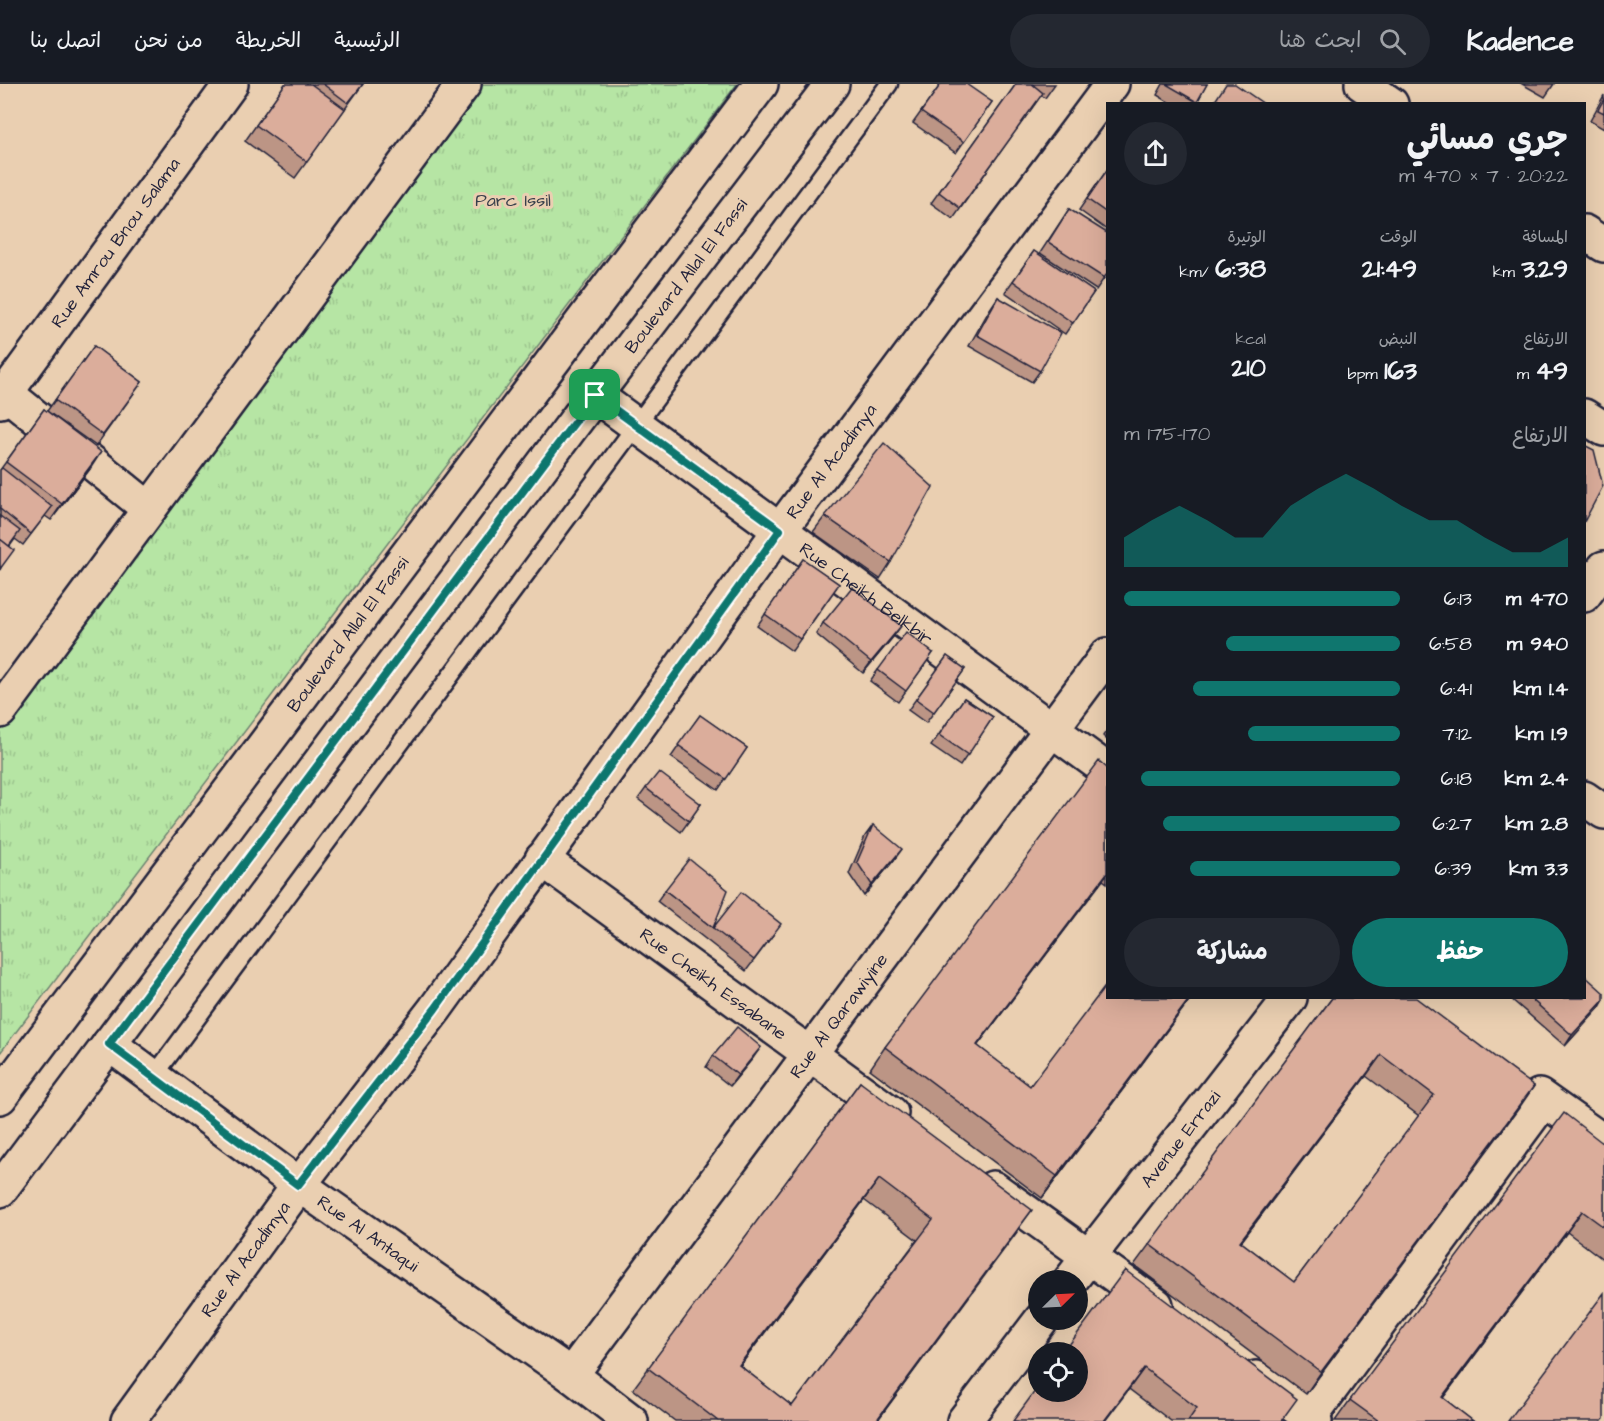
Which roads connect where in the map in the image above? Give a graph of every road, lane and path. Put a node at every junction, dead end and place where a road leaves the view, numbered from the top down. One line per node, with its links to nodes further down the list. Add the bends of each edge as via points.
1 (231, 84): 12 (street, Rue Amrou Bnou Salama)
2 (464, 84): 16 (street)
3 (760, 84): 32 (street, Boulevard Allal El Fassi)
4 (832, 84): 11 (street, Boulevard Allal El Fassi)
5 (889, 84): 14 (lane)
6 (1362, 84): 8 (street)
7 (1112, 94): 17 (street, Rue Al Acadimya)
8 (1388, 102)
9 (1586, 233): 10 (street)
10 (1604, 245)
11 (595, 395): 14 (street, Rue Cheikh Belkbir); 28 (street, Boulevard Allal El Fassi)
12 (3, 397): 16 (street)
13 (1586, 417): 15 (street)
14 (637, 425): 17 (street, Rue Cheikh Belkbir); 30 (lane)
15 (1604, 429)
16 (149, 508): 21 (street)
17 (780, 530): 22 (street, Rue Cheikh Belkbir); 26 (street, Rue Al Acadimya)
18 (1604, 568): 19 (street)
19 (1586, 592)
20 (1106, 656): 22 (street, Rue Al Qarawiyine)
21 (0, 711)
22 (1052, 729): 23 (street, Rue Cheikh Belkbir); 29 (street, Rue Al Qarawiyine)
23 (1106, 769)
24 (1586, 799): 25 (street)
25 (1604, 812)
26 (542, 859): 29 (street, Rue Cheikh Essabane); 37 (street, Rue Al Acadimya, via 435,1009)
27 (1289, 999): 39 (street, Avenue Errazi)
28 (109, 1044): 30 (street, Rue Al Antaqui); 38 (street, Boulevard Allal El Fassi)
29 (811, 1055): 34 (street, Rue Cheikh Essabane); 43 (street, Rue Al Qarawiyine)
30 (154, 1076): 37 (street, Rue Al Antaqui)
31 (1517, 1080): 33 (street)
32 (0, 1097)
33 (1544, 1100): 35 (street); 44 (street)
34 (916, 1132)
35 (1604, 1142)
36 (974, 1173): 39 (street)
37 (298, 1185): 43 (street, Rue Al Antaqui); 45 (street, Rue Al Acadimya)
38 (0, 1190)
39 (1080, 1269): 40 (street)
40 (1175, 1320)
41 (1033, 1330): 47 (street)
42 (1233, 1361): 44 (street)
43 (571, 1375): 46 (street, Rue Al Antaqui)
44 (1311, 1420)
45 (128, 1421)
46 (631, 1421)
47 (964, 1421)

